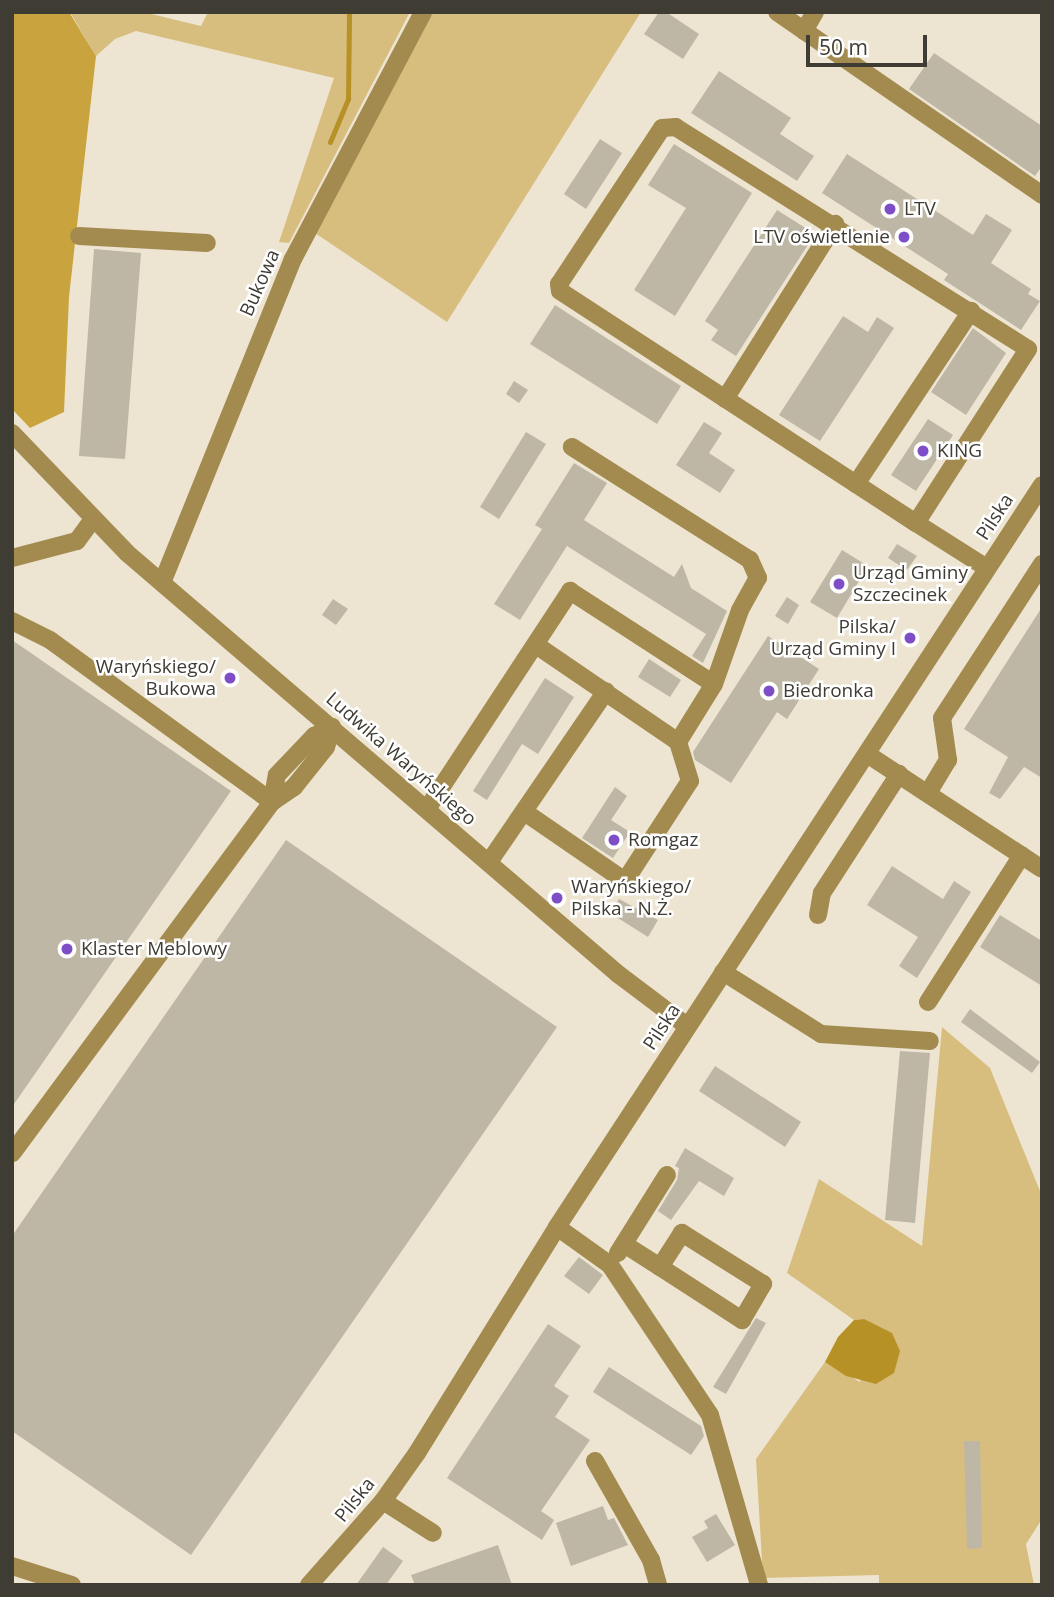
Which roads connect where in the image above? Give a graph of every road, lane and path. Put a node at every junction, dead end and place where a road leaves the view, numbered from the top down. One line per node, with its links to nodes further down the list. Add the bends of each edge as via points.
1 (423, 12): 20 (street, Bukowa, via 282,283)
2 (777, 12): 4 (street)
3 (815, 12): 4 (street)
4 (804, 31): 5 (street)
5 (1042, 195)
6 (835, 224): 9 (street); 10 (street); 10 (street, via 666,125 559,284 562,294)
7 (79, 236): 8 (street)
8 (207, 243)
9 (971, 311): 13 (street); 16 (street, via 1028,349)
10 (725, 399): 13 (street)
11 (12, 433): 15 (street, Ludwika Waryńskiego)
12 (572, 447): 23 (street, via 659,498 755,565 758,578 740,610)
13 (856, 484): 16 (street)
14 (1042, 485): 19 (street, Pilska)
15 (92, 520): 17 (street, via 77,541); 20 (street, Ludwika Waryńskiego)
16 (916, 523): 19 (street)
17 (12, 558)
18 (1042, 564): 29 (street, via 942,718 948,760)
19 (987, 568): 27 (street, Pilska)
20 (162, 583): 25 (street, Ludwika Waryńskiego)
21 (12, 621): 30 (street, via 50,640)
22 (536, 645): 23 (street, via 570,591); 24 (street); 31 (street)
23 (714, 684): 26 (street)
24 (606, 691): 26 (street); 32 (street)
25 (332, 727): 30 (street, via 314,736 277,775); 31 (street, Ludwika Waryńskiego)
26 (678, 742): 32 (street, via 690,781 625,881)
27 (867, 754): 28 (street); 37 (street, Pilska)
28 (899, 774): 29 (street); 36 (street, via 822,893)
29 (928, 793): 33 (street)
30 (272, 802): 41 (street)
31 (427, 809): 34 (street, Ludwika Waryńskiego)
32 (526, 813): 34 (street)
33 (1022, 855): 35 (street); 38 (street)
34 (489, 862): 39 (street, Ludwika Waryńskiego, via 618,974)
35 (1042, 869)
36 (818, 915)
37 (723, 972): 39 (street, Pilska); 40 (street, via 821,1034)
38 (928, 1002)
39 (687, 1026): 43 (street, Pilska)
40 (930, 1041)
41 (12, 1153)
42 (667, 1175): 44 (street)
43 (557, 1227): 45 (street); 48 (street, Pilska)
44 (624, 1244): 45 (street); 46 (street)
45 (610, 1265): 54 (street, via 709,1415)
46 (660, 1267): 46 (street, via 681,1233 763,1284 742,1320)
47 (595, 1461): 53 (street, via 651,1560)
48 (383, 1501): 49 (street); 52 (street, Pilska)
49 (433, 1534)
50 (12, 1566): 51 (street)
51 (72, 1585)
52 (309, 1585)
53 (658, 1585)
54 (759, 1585)

